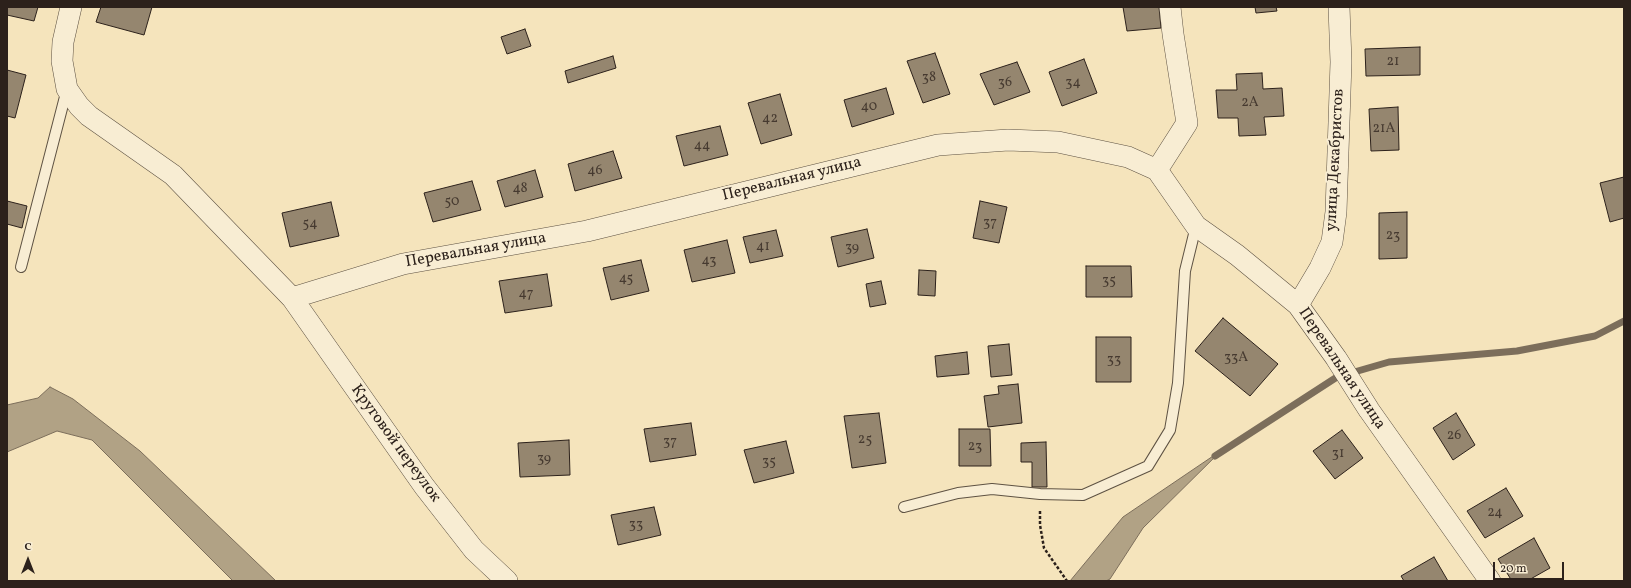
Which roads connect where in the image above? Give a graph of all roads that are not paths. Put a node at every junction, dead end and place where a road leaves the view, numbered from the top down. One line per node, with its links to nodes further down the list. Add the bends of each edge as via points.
1 (71, 7): 4 (street, via 63,42 62,61)
2 (1170, 7): 5 (street, via 1187,123)
3 (1338, 7): 9 (street, улица Декабристов, via 1341,62 1336,212 1332,242)
4 (67, 89): 7 (lane); 8 (street, via 78,106 89,116 172,175)
5 (1157, 170): 6 (street, Перевальная улица); 8 (street, Перевальная улица, via 1128,157 1058,142 1008,140 938,145 587,231 403,264)
6 (1196, 226): 9 (street, Перевальная улица, via 1237,255); 10 (lane, via 1185,270 1178,383 1170,430 1148,466 1083,495 992,490 958,493)
7 (21, 267)
8 (292, 298): 11 (street, Круговой переулок, via 424,486 474,550)
9 (1298, 305): 12 (street, Перевальная улица)
10 (904, 507)
11 (507, 581)
12 (1490, 581)

